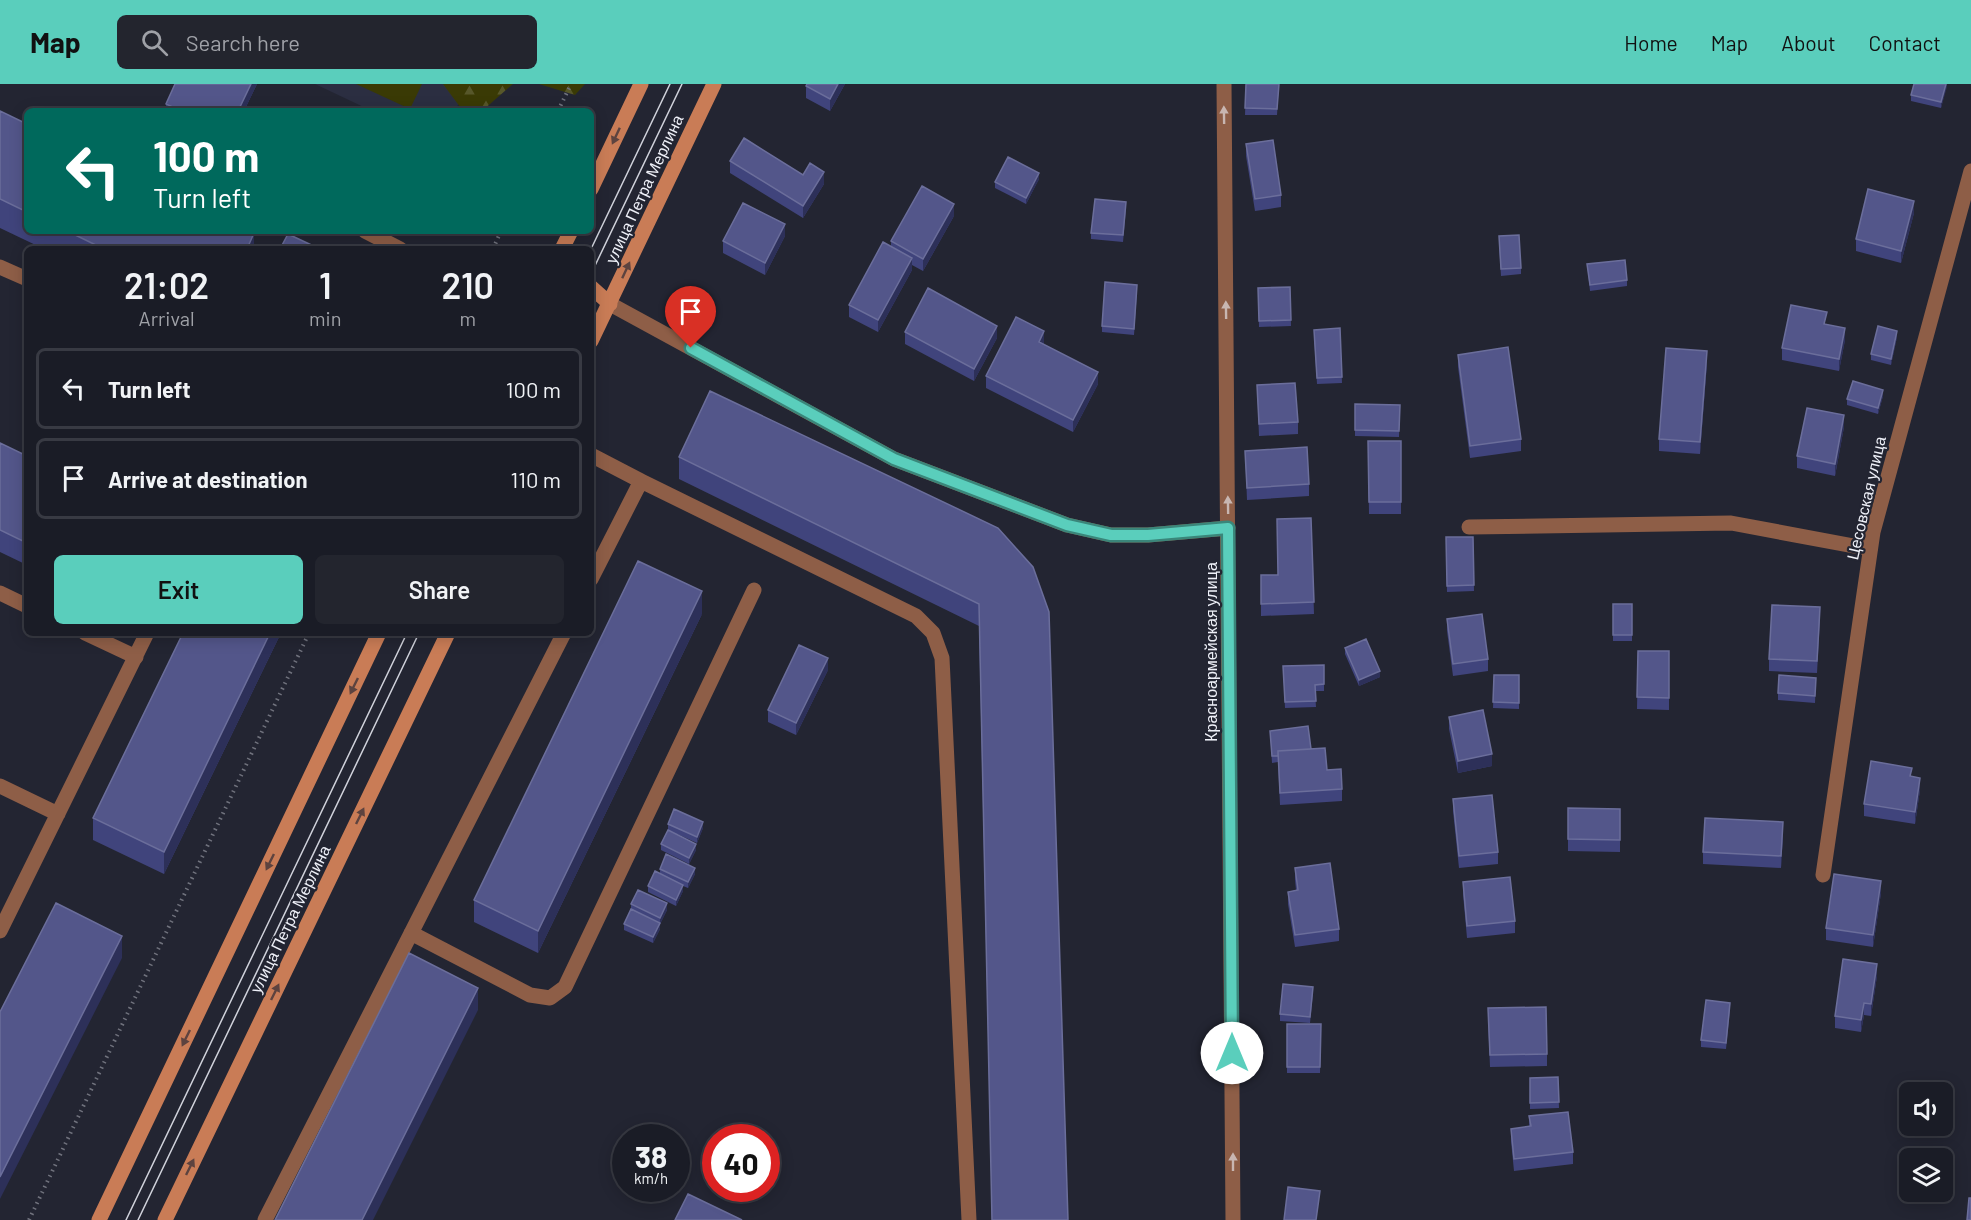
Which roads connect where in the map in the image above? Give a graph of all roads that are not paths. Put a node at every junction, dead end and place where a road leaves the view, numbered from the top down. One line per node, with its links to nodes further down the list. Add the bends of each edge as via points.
1 (640, 84): 5 (main road, one-way to 5)
2 (714, 84): 11 (main road, улица Петра Мерлина, one-way to 2)
3 (1224, 84): 16 (street, Красноармейская улица, one-way to 3)
4 (1971, 171): 17 (street, Цесовская улица)
5 (594, 183)
6 (370, 234): 7 (street)
7 (394, 246)
8 (0, 267): 9 (street)
9 (24, 278)
10 (594, 290): 11 (main road)
11 (610, 304): 12 (main road, улица Петра Мерлина); 16 (street, via 894,459 1067,525 1111,535)
12 (594, 335)
13 (594, 457): 14 (street)
14 (641, 481): 18 (street); 36 (street, via 915,616 933,633 942,658)
15 (1469, 527): 17 (street, via 1731,523)
16 (1228, 528): 37 (street, Красноармейская улица, one-way to 16)
17 (1870, 549): 30 (street, Цесовская улица)
18 (594, 573)
19 (754, 590): 32 (street, via 565,987 550,998 530,995)
20 (0, 593): 21 (street)
21 (24, 605)
22 (91, 636): 27 (street)
23 (146, 636): 27 (street)
24 (379, 636): 33 (main road, one-way to 33)
25 (447, 636): 34 (main road, улица Петра Мерлина, one-way to 25)
26 (562, 636): 32 (street)
27 (136, 657): 29 (street)
28 (0, 786): 29 (street)
29 (58, 814): 31 (street)
30 (1823, 875)
31 (0, 931)
32 (411, 933): 35 (street)
33 (99, 1220)
34 (165, 1220)
35 (265, 1220)
36 (969, 1220)
37 (1233, 1220)

